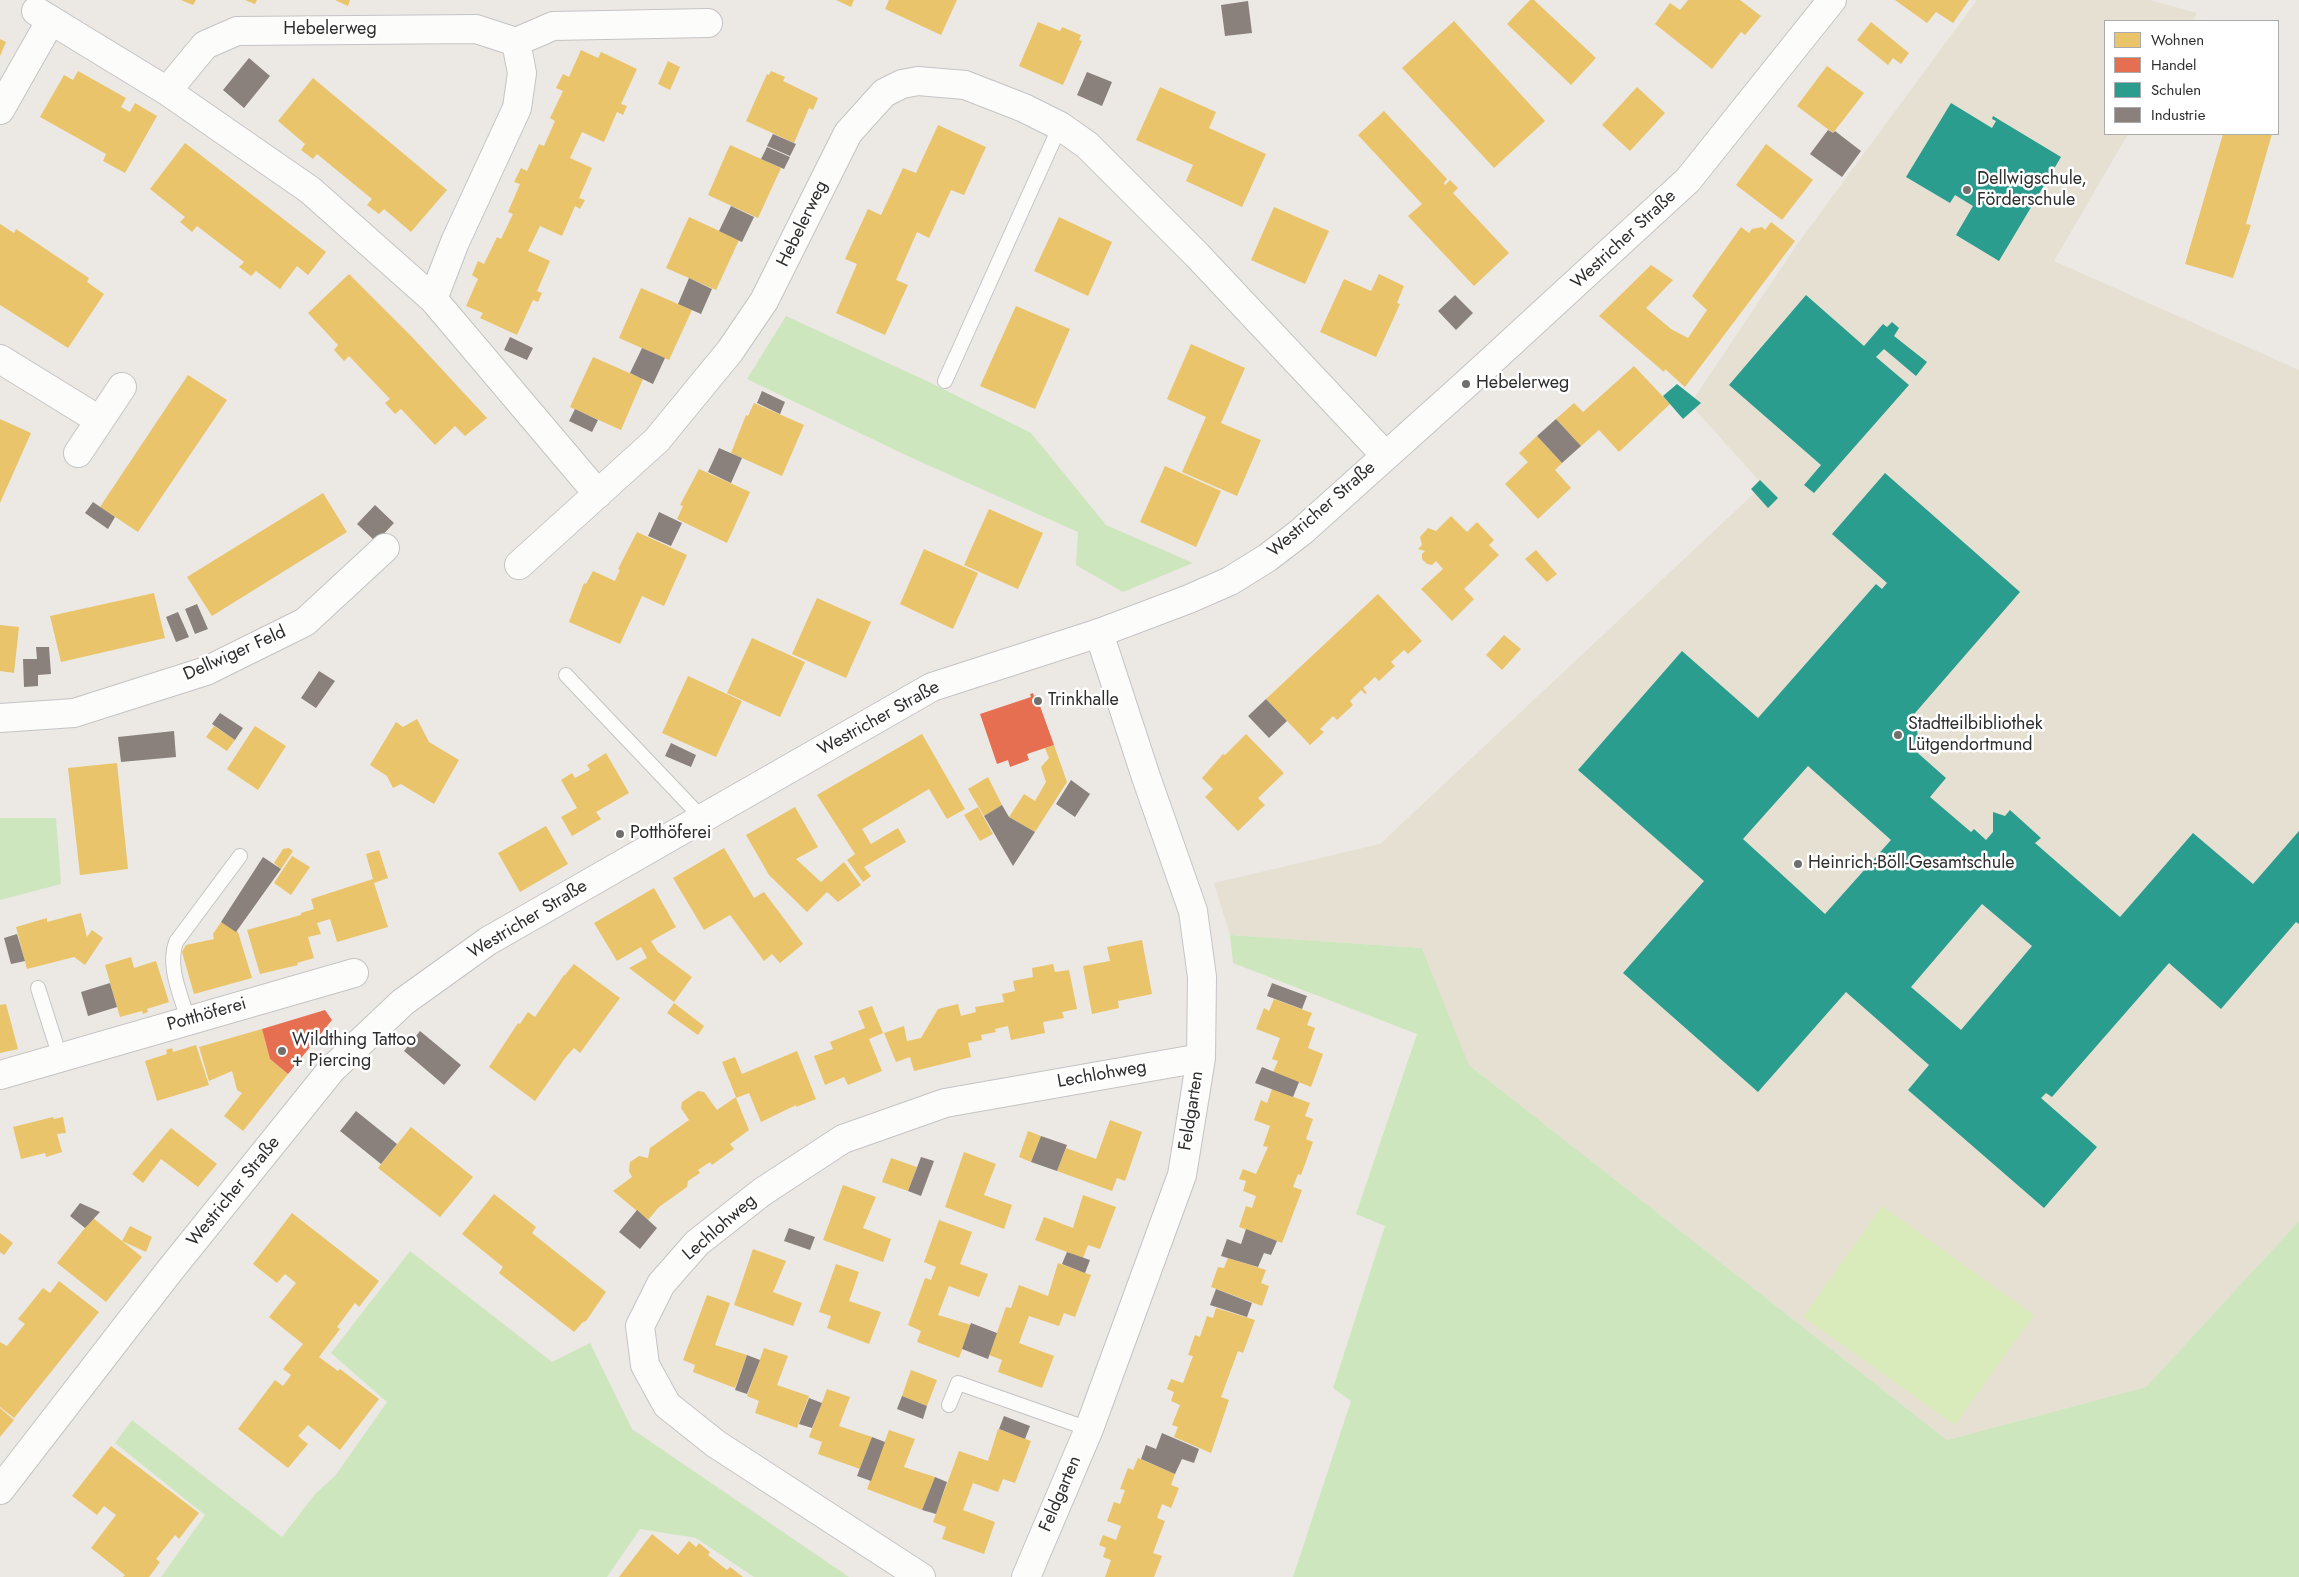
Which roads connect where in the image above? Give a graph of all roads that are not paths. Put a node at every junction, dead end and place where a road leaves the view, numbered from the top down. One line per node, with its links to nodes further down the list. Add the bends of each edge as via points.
1 (1832, 0): 13 (street, Westricher Straße, via 1688,180 1520,336)
2 (708, 23): 3 (street, via 553,26)
3 (516, 42): 4 (street, Hebelerweg, via 476,29 237,31 205,45); 7 (street, via 522,74 517,108 455,242)
4 (167, 91): 5 (street, via 44,15); 7 (street, via 310,190)
5 (0, 110)
6 (1060, 126): 9 (lane); 13 (street, Hebelerweg, via 1086,145 1131,188); 14 (street, Hebelerweg, via 966,85 918,81 902,84 884,94 848,133 764,301 730,351 656,440)
7 (433, 299): 14 (street)
8 (0, 359): 11 (street)
9 (944, 381)
10 (122, 388): 11 (street)
11 (99, 420): 12 (street)
12 (78, 453)
13 (1385, 455): 17 (street, Westricher Straße, via 1301,532 1267,558 1189,599)
14 (598, 494): 16 (street, Hebelerweg)
15 (384, 548): 19 (street, Dellwiger Feld, via 305,622 206,671 74,713)
16 (519, 565)
17 (1099, 633): 20 (street, Westricher Straße, via 932,687); 26 (street, Feldgarten, via 1193,911 1202,977)
18 (566, 675): 20 (lane)
19 (0, 718)
20 (702, 818): 30 (street, Westricher Straße, via 488,941 403,1002 347,1054 168,1274)
21 (240, 856): 24 (lane, via 176,942 172,954)
22 (354, 973): 24 (street, Potthöferei)
23 (38, 988): 25 (lane)
24 (188, 1020): 25 (street, Potthöferei)
25 (60, 1057): 27 (street, Potthöferei)
26 (1201, 1058): 29 (street, Feldgarten, via 1182,1175); 31 (street, Lechlohweg, via 945,1103 843,1139 762,1192 698,1243 661,1284 640,1326 645,1364 667,1405 716,1444)
27 (0, 1075)
28 (949, 1405): 29 (lane, via 958,1383)
29 (1088, 1430): 32 (street, Feldgarten)
30 (0, 1490)
31 (921, 1577)
32 (1026, 1577)

